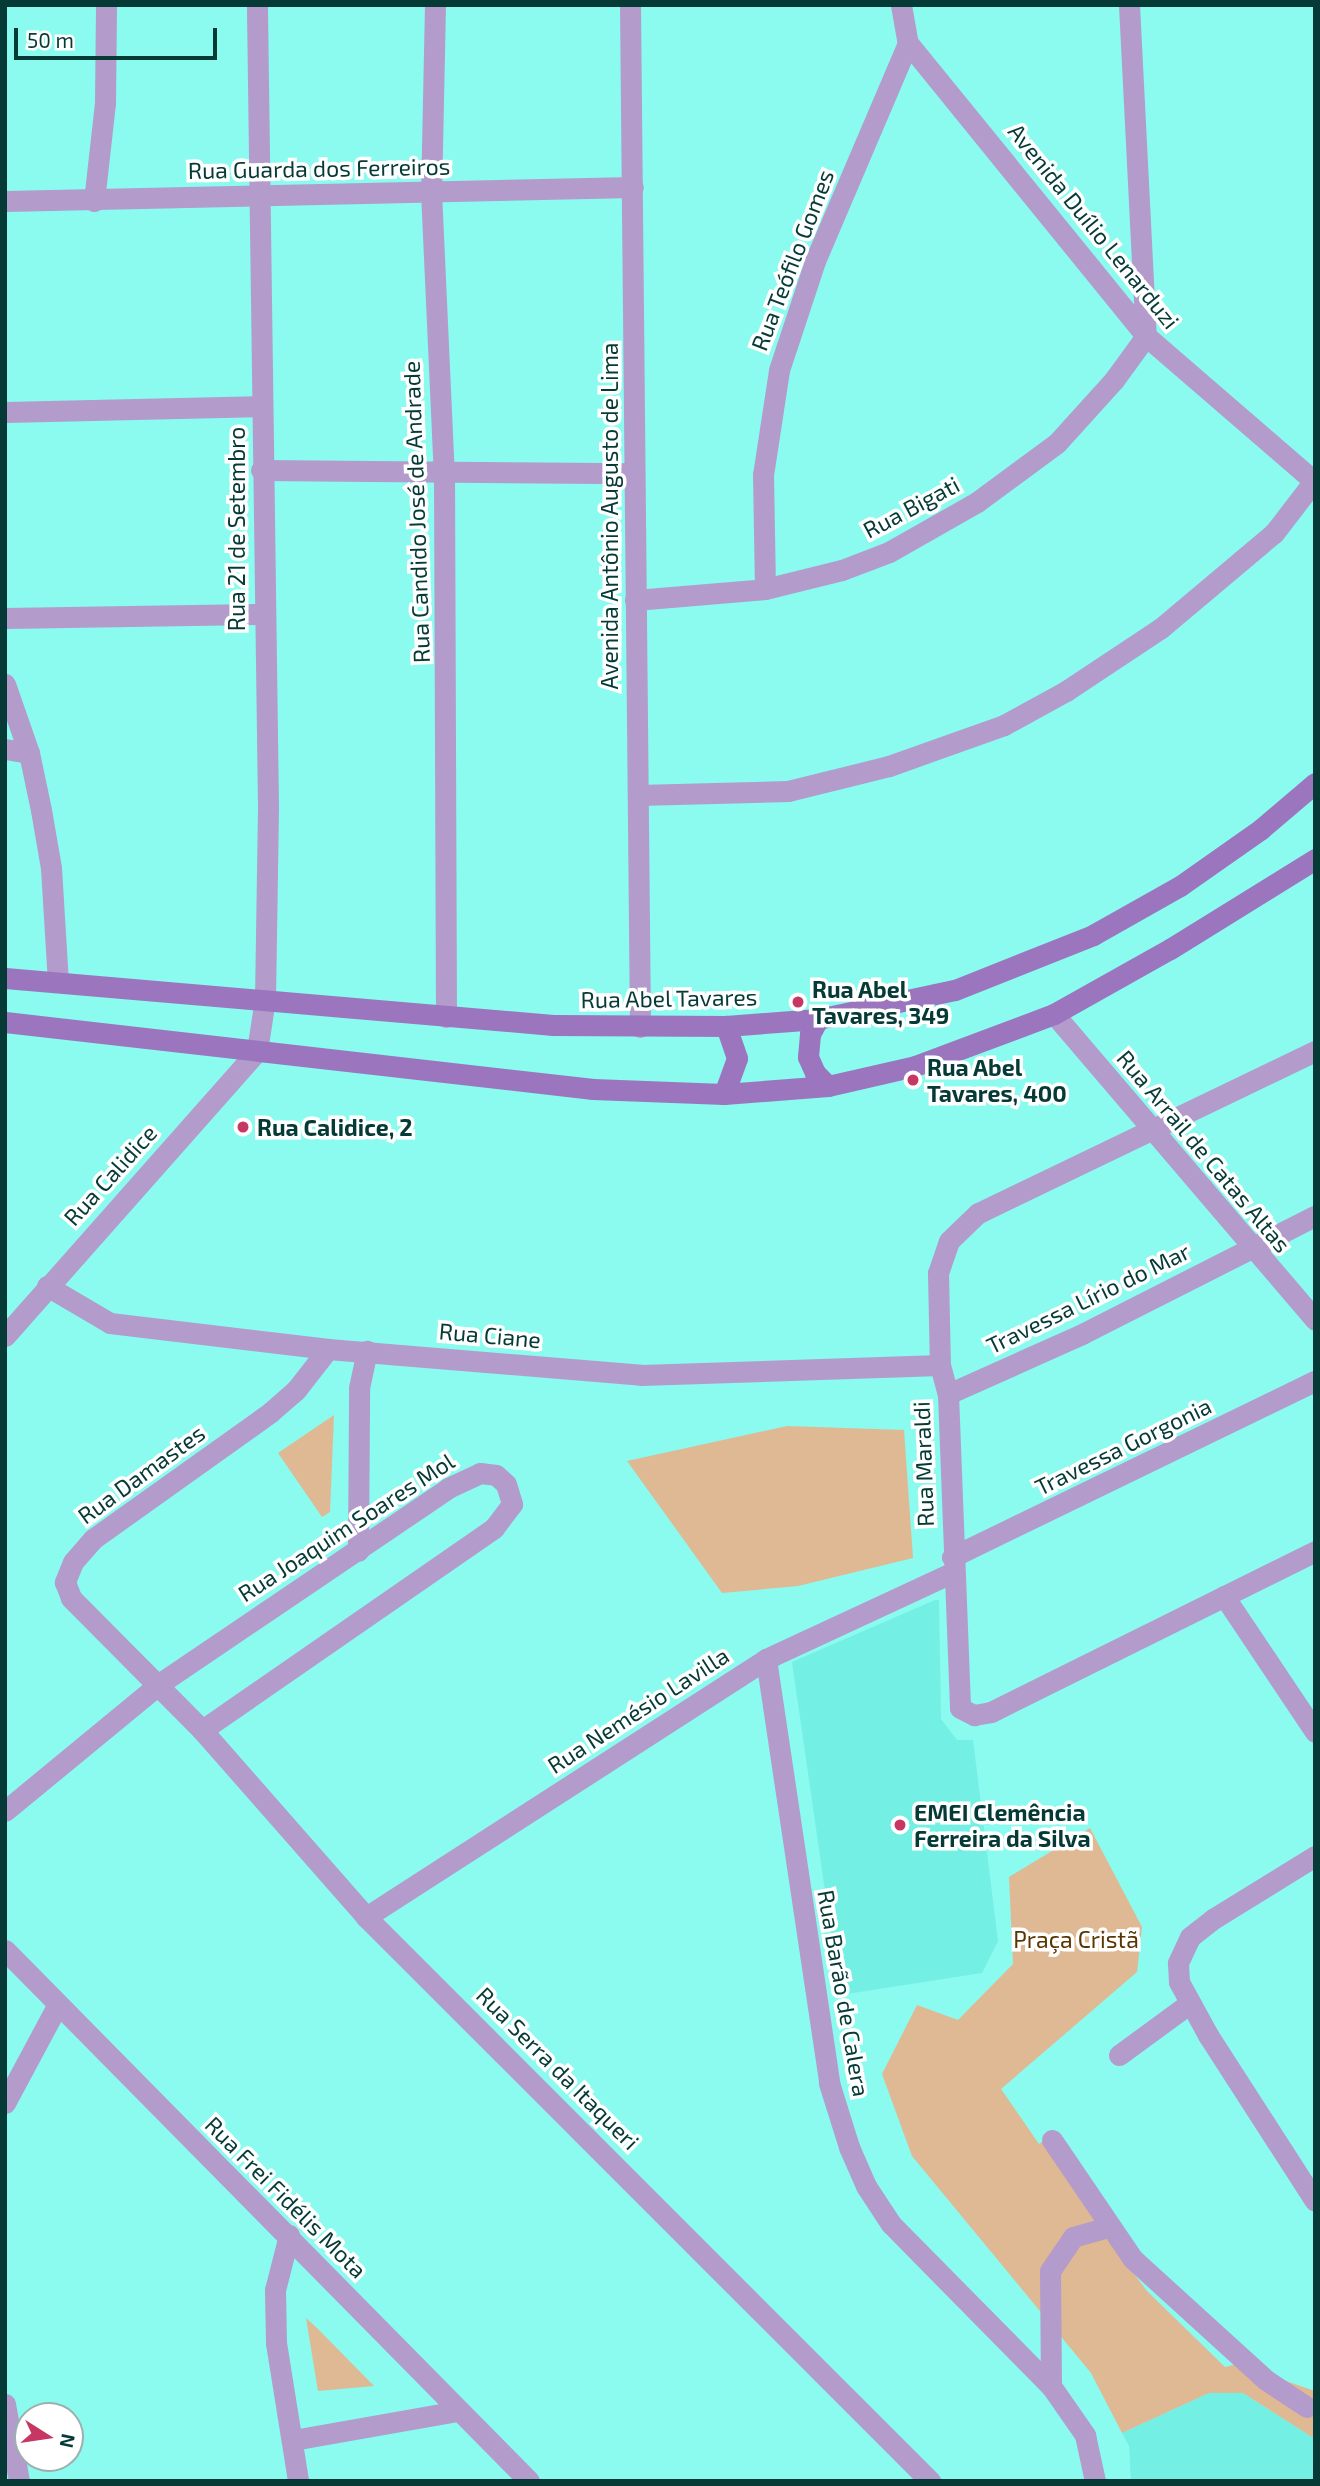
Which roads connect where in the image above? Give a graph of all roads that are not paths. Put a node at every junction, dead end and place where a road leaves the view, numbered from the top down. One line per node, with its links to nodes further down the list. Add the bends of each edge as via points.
1 (106, 5): 12 (street, via 105,103)
2 (257, 5): 10 (street, Rua 21 de Setembro)
3 (435, 5): 9 (street, Rua Candido José de Andrade)
4 (630, 5): 8 (street, Avenida Antônio Augusto de Lima)
5 (901, 5): 7 (street, Avenida Duílio Lenarduzi)
6 (1129, 5): 13 (street)
7 (908, 43): 13 (street, Avenida Duílio Lenarduzi); 20 (street, Rua Teófilo Gomes, via 815,261 779,370 763,475)
8 (633, 187): 9 (street, Rua Guarda dos Ferreiros); 18 (street, Avenida Antônio Augusto de Lima)
9 (431, 191): 10 (street, Rua Guarda dos Ferreiros); 17 (street, Rua Candido José de Andrade)
10 (260, 195): 12 (street, Rua Guarda dos Ferreiros); 14 (street, Rua 21 de Setembro)
11 (5, 201): 12 (street, Rua Guarda dos Ferreiros)
12 (94, 201)
13 (1146, 336): 19 (street, Avenida Duílio Lenarduzi); 20 (street, Rua Bigati, via 1114,380 1057,443 977,502 889,552 842,570)
14 (262, 406): 15 (street); 16 (street, Rua 21 de Setembro)
15 (5, 412)
16 (261, 470): 17 (street); 22 (street, Rua 21 de Setembro)
17 (444, 472): 18 (street); 36 (street, Rua Candido José de Andrade)
18 (634, 473): 21 (street, Avenida Antônio Augusto de Lima)
19 (1314, 481): 28 (street, via 1274,533 1172,620 1066,691 1004,725 889,766 788,791)
20 (765, 589): 21 (street, Rua Bigati)
21 (635, 600): 28 (street, Avenida Antônio Augusto de Lima)
22 (262, 614): 23 (street); 34 (street, Rua 21 de Setembro, via 268,807)
23 (5, 618)
24 (5, 684): 26 (street)
25 (5, 748): 26 (street)
26 (29, 753): 33 (street, via 51,868)
27 (1315, 783): 37 (main road, Rua Abel Tavares, via 1261,830 1180,886 1093,935 955,990 909,1004)
28 (638, 795): 40 (street, Avenida Antônio Augusto de Lima)
29 (1315, 859): 35 (main road)
30 (5, 966): 32 (street)
31 (5, 978): 32 (main road, Rua Abel Tavares)
32 (32, 978): 33 (main road, Rua Abel Tavares)
33 (58, 981): 34 (main road, Rua Abel Tavares)
34 (265, 999): 36 (main road, Rua Abel Tavares); 41 (street, Rua 21 de Setembro)
35 (1054, 1014): 43 (main road, via 915,1066); 45 (street, Rua Arrail de Catas Altas)
36 (446, 1017): 40 (main road, Rua Abel Tavares)
37 (818, 1019): 39 (main road, Rua Abel Tavares); 43 (main road, via 810,1034 808,1057)
38 (5, 1022): 41 (main road, via 80,1027)
39 (726, 1026): 40 (main road, Rua Abel Tavares); 44 (main road, via 737,1058)
40 (640, 1027)
41 (257, 1051): 44 (main road, via 593,1089); 48 (street, Rua Calidice)
42 (1315, 1051): 45 (street, Rua Maraldi)
43 (828, 1086): 44 (main road)
44 (724, 1094)
45 (1151, 1131): 47 (street, Rua Arrail de Catas Altas); 53 (street, Rua Maraldi, via 978,1213 957,1230 938,1273)
46 (1315, 1216): 47 (street, Travessa Lírio do Mar)
47 (1249, 1246): 49 (street, Rua Arrail de Catas Altas); 55 (street, Travessa Lírio do Mar, via 1082,1334)
48 (47, 1286): 50 (street, Rua Calidice); 51 (street, Rua Ciane, via 110,1323)
49 (1315, 1320)
50 (5, 1336)
51 (328, 1349): 52 (street, Rua Ciane); 61 (street, Rua Damastes, via 296,1390 271,1412 93,1539 73,1562 65,1583 71,1598)
52 (368, 1351): 53 (street, Rua Ciane, via 641,1375); 56 (street, via 359,1388)
53 (940, 1364): 55 (street, Rua Maraldi)
54 (1315, 1381): 58 (street, Travessa Gorgonia)
55 (948, 1394): 58 (street, Rua Maraldi)
56 (358, 1551): 61 (street, Rua Joaquim Soares Mol); 62 (street, Rua Joaquim Soares Mol, via 467,1477 496,1475 512,1494 506,1514 494,1528)
57 (1315, 1552): 59 (street, Rua Maraldi)
58 (953, 1565): 59 (street, Rua Maraldi, via 960,1708 974,1715 991,1712); 60 (street, Rua Nemésio Lavilla)
59 (1224, 1596): 63 (street)
60 (766, 1659): 66 (street, Rua Nemésio Lavilla); 76 (street, Rua Barão de Calera, via 829,2083 849,2147 866,2186 891,2224)
61 (159, 1684): 62 (street, Rua Serra da Itaqueri); 64 (street, Rua Joaquim Soares Mol)
62 (202, 1730): 66 (street, Rua Serra da Itaqueri)
63 (1315, 1732)
64 (5, 1811)
65 (1315, 1856): 68 (street, via 1190,1937 1178,1963 1179,1982)
66 (366, 1917): 84 (street, Rua Serra da Itaqueri)
67 (5, 1950): 69 (street, Rua Frei Fidélis Mota)
68 (1190, 2003): 70 (street); 73 (street)
69 (58, 2004): 71 (street); 75 (street, Rua Frei Fidélis Mota)
70 (1119, 2054)
71 (5, 2104)
72 (1052, 2140): 74 (street)
73 (1315, 2201)
74 (1108, 2227): 76 (street, via 1073,2237 1051,2271); 78 (street, via 1133,2259 1180,2304 1266,2380)
75 (289, 2235): 79 (street, Rua Frei Fidélis Mota); 80 (street, via 275,2290 276,2343)
76 (1051, 2386): 85 (street, Rua Barão de Calera, via 1085,2435)
77 (5, 2404): 81 (street)
78 (1307, 2407)
79 (457, 2411): 80 (street); 83 (street, Rua Frei Fidélis Mota)
80 (293, 2440): 82 (street)
81 (19, 2481)
82 (298, 2481)
83 (529, 2481)
84 (930, 2481)
85 (1095, 2481)

